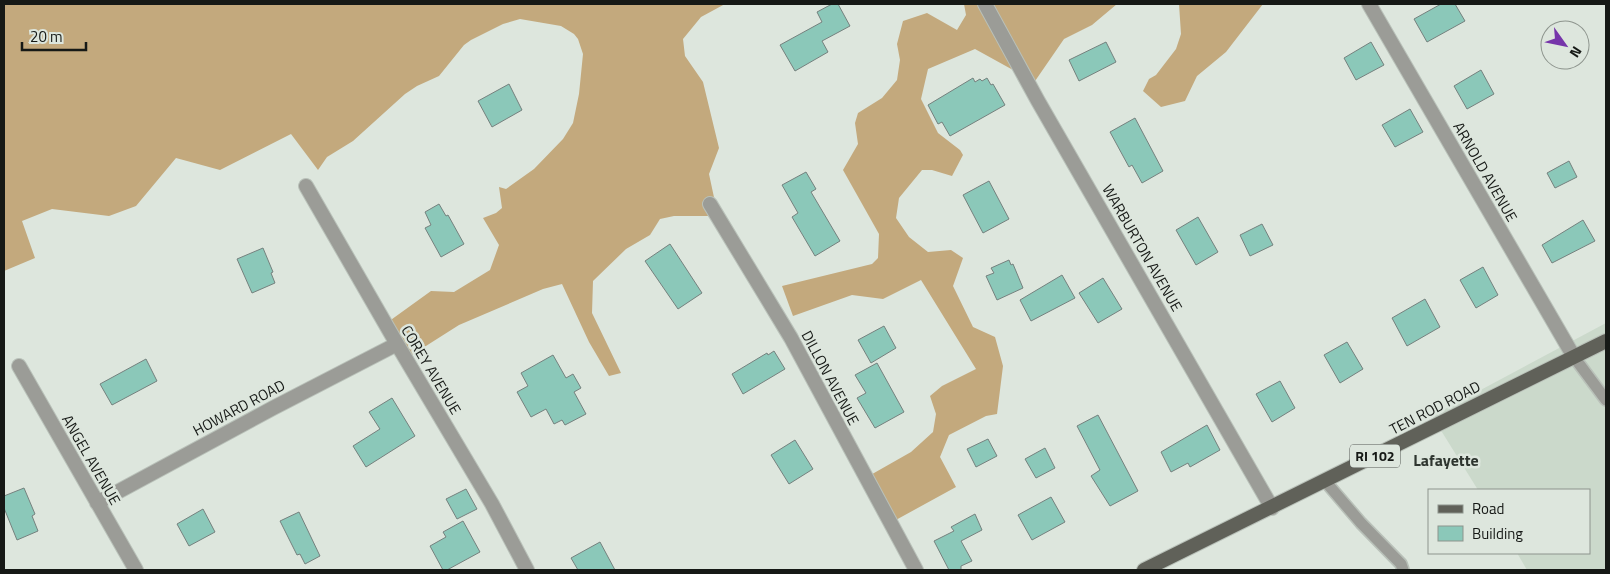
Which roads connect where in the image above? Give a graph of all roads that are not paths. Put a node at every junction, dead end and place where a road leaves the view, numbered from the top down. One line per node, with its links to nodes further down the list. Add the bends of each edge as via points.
1 (985, 4): 12 (street, WARBURTON AVENUE)
2 (1369, 4): 7 (street, ARNOLD AVENUE)
3 (306, 186): 6 (street, COREY AVENUE)
4 (710, 204): 15 (street, DILLON AVENUE, via 791,338)
5 (1606, 341): 7 (main road, TEN ROD ROAD / RI 102)
6 (397, 344): 11 (street, HOWARD ROAD); 14 (street, COREY AVENUE)
7 (1574, 357): 9 (lane); 10 (main road, TEN ROD ROAD / RI 102)
8 (19, 366): 11 (street, ANGEL AVENUE)
9 (1606, 400)
10 (1325, 481): 12 (main road, TEN ROD ROAD / RI 102); 17 (lane)
11 (97, 503): 13 (street, ANGEL AVENUE)
12 (1272, 508): 16 (main road, TEN ROD ROAD / RI 102)
13 (136, 570)
14 (528, 570)
15 (916, 570)
16 (1144, 570)
17 (1403, 570)

